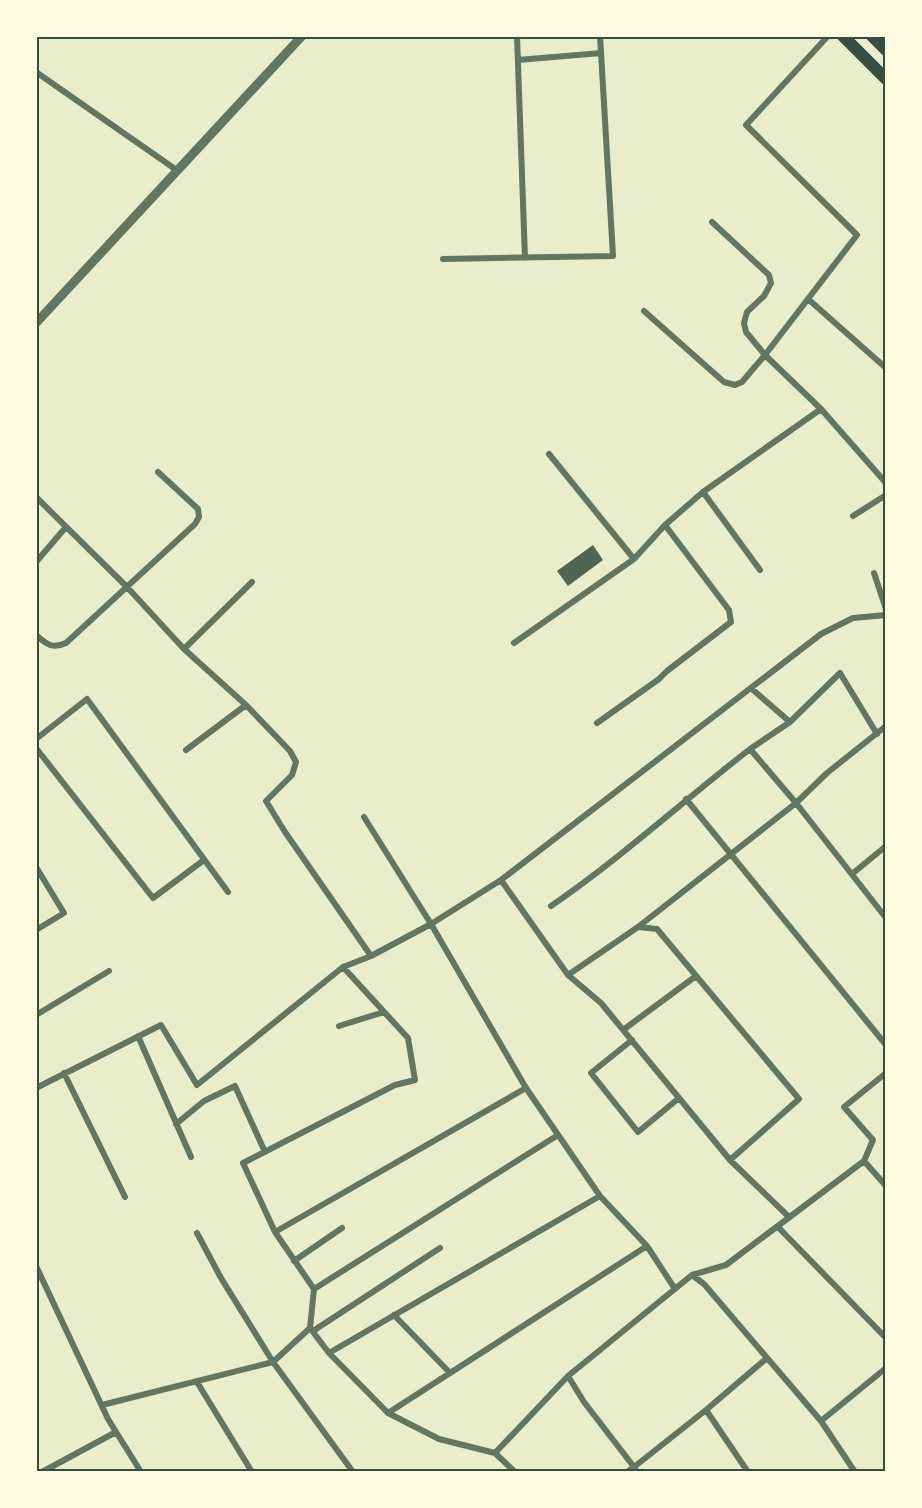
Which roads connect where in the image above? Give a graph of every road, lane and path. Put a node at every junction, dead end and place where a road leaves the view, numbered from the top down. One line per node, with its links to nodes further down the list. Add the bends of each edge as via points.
1 (302, 36): 12 (street)
2 (517, 36): 9 (street)
3 (600, 36): 8 (street)
4 (828, 36): 16 (street, via 746,125 857,235)
5 (843, 36): 11 (main road)
6 (872, 36): 7 (main road)
7 (886, 50)
8 (601, 53): 9 (street); 14 (street, via 613,256)
9 (518, 60): 14 (street)
10 (36, 72): 12 (street)
11 (886, 79)
12 (178, 171): 18 (street)
13 (712, 222): 19 (street, via 769,275 771,283 747,312 744,323 746,332)
14 (525, 258): 15 (street)
15 (443, 259)
16 (808, 299): 19 (street); 20 (street)
17 (644, 311): 19 (street, via 724,382 742,382)
18 (36, 323)
19 (765, 355): 21 (street)
20 (886, 368)
21 (821, 409): 24 (street); 25 (street)
22 (549, 454): 31 (street)
23 (158, 472): 36 (street, via 198,508 200,517)
24 (886, 483)
25 (703, 492): 29 (street); 33 (street)
26 (886, 495): 28 (street)
27 (36, 497): 30 (street)
28 (853, 516)
29 (665, 525): 31 (street); 45 (street, via 729,610 731,622)
30 (66, 528): 32 (street); 36 (street)
31 (634, 559): 40 (street)
32 (36, 562)
33 (760, 570)
34 (874, 573): 37 (street)
35 (252, 582): 41 (street)
36 (127, 587): 39 (street, via 66,643 46,645); 41 (street)
37 (886, 609)
38 (886, 615): 42 (street, via 853,618 821,634)
39 (36, 636)
40 (514, 643)
41 (184, 649): 43 (street)
42 (752, 688): 44 (street); 60 (street)
43 (246, 705): 51 (street); 67 (street, via 296,762 292,776 266,801)
44 (790, 722): 47 (street, via 840,673); 50 (street)
45 (597, 723)
46 (886, 726): 47 (street)
47 (877, 734): 53 (street, via 827,772)
48 (36, 739): 57 (street, via 87,699)
49 (36, 748): 57 (street, via 153,898)
50 (750, 749): 52 (street); 53 (street)
51 (186, 750)
52 (686, 799): 56 (street); 62 (street)
53 (796, 803): 56 (street); 59 (street)
54 (364, 818): 64 (street)
55 (886, 846): 59 (street)
56 (731, 854): 65 (street); 78 (street)
57 (204, 860): 61 (street)
58 (36, 867): 66 (street, via 64,913)
59 (852, 874): 63 (street)
60 (501, 880): 64 (street); 70 (street)
61 (228, 892)
62 (551, 906)
63 (886, 918)
64 (431, 924): 67 (street); 82 (street)
65 (638, 927): 70 (street); 71 (street, via 657,929)
66 (36, 930)
67 (371, 956): 68 (street)
68 (344, 967): 72 (street); 76 (street, via 197,1085 161,1025)
69 (109, 971): 73 (street)
70 (568, 975): 75 (street, via 602,1003)
71 (696, 976): 75 (street); 88 (street, via 799,1099)
72 (384, 1012): 74 (street); 86 (street, via 408,1038 415,1080 395,1085)
73 (36, 1015)
74 (339, 1026)
75 (623, 1030): 77 (street)
76 (138, 1036): 79 (street); 84 (street)
77 (632, 1040): 83 (street); 83 (street, via 591,1073 638,1132)
78 (886, 1045)
79 (64, 1073): 81 (street); 92 (street)
80 (886, 1073): 89 (street, via 844,1107 873,1140)
81 (36, 1088)
82 (526, 1088): 85 (street); 96 (street)
83 (679, 1098): 88 (street)
84 (176, 1124): 86 (street, via 204,1101 235,1086); 87 (street)
85 (558, 1135): 91 (street); 104 (street)
86 (265, 1152): 96 (street, via 243,1164)
87 (191, 1157)
88 (730, 1160): 93 (street)
89 (864, 1161): 90 (street); 93 (street)
90 (886, 1186)
91 (600, 1196): 98 (street); 105 (street)
92 (125, 1197)
93 (789, 1217): 94 (street)
94 (778, 1227): 102 (street, via 726,1265); 107 (street)
95 (342, 1228): 100 (street)
96 (275, 1232): 100 (street)
97 (197, 1233): 110 (street)
98 (647, 1246): 103 (street); 112 (street)
99 (440, 1248): 106 (street)
100 (294, 1261): 104 (street)
101 (36, 1266): 115 (street)
102 (692, 1275): 103 (street); 109 (street)
103 (675, 1288): 113 (street)
104 (314, 1289): 106 (street)
105 (394, 1315): 108 (street); 112 (street)
106 (312, 1330): 108 (street); 110 (street)
107 (886, 1338)
108 (329, 1353): 117 (street)
109 (766, 1358): 116 (street); 118 (street)
110 (273, 1362): 114 (street); 125 (street)
111 (886, 1368): 118 (street)
112 (450, 1373): 117 (street)
113 (568, 1376): 120 (street); 121 (street)
114 (197, 1382): 115 (street); 124 (street)
115 (102, 1405): 119 (street)
116 (706, 1410): 121 (street); 128 (street)
117 (388, 1413): 120 (street, via 439,1439)
118 (821, 1421): 129 (street)
119 (116, 1432): 122 (street); 123 (street)
120 (495, 1454): 126 (street)
121 (635, 1470): 127 (street)
122 (42, 1472)
123 (141, 1472)
124 (252, 1472)
125 (352, 1472)
126 (516, 1472)
127 (627, 1472)
128 (748, 1472)
129 (855, 1472)

